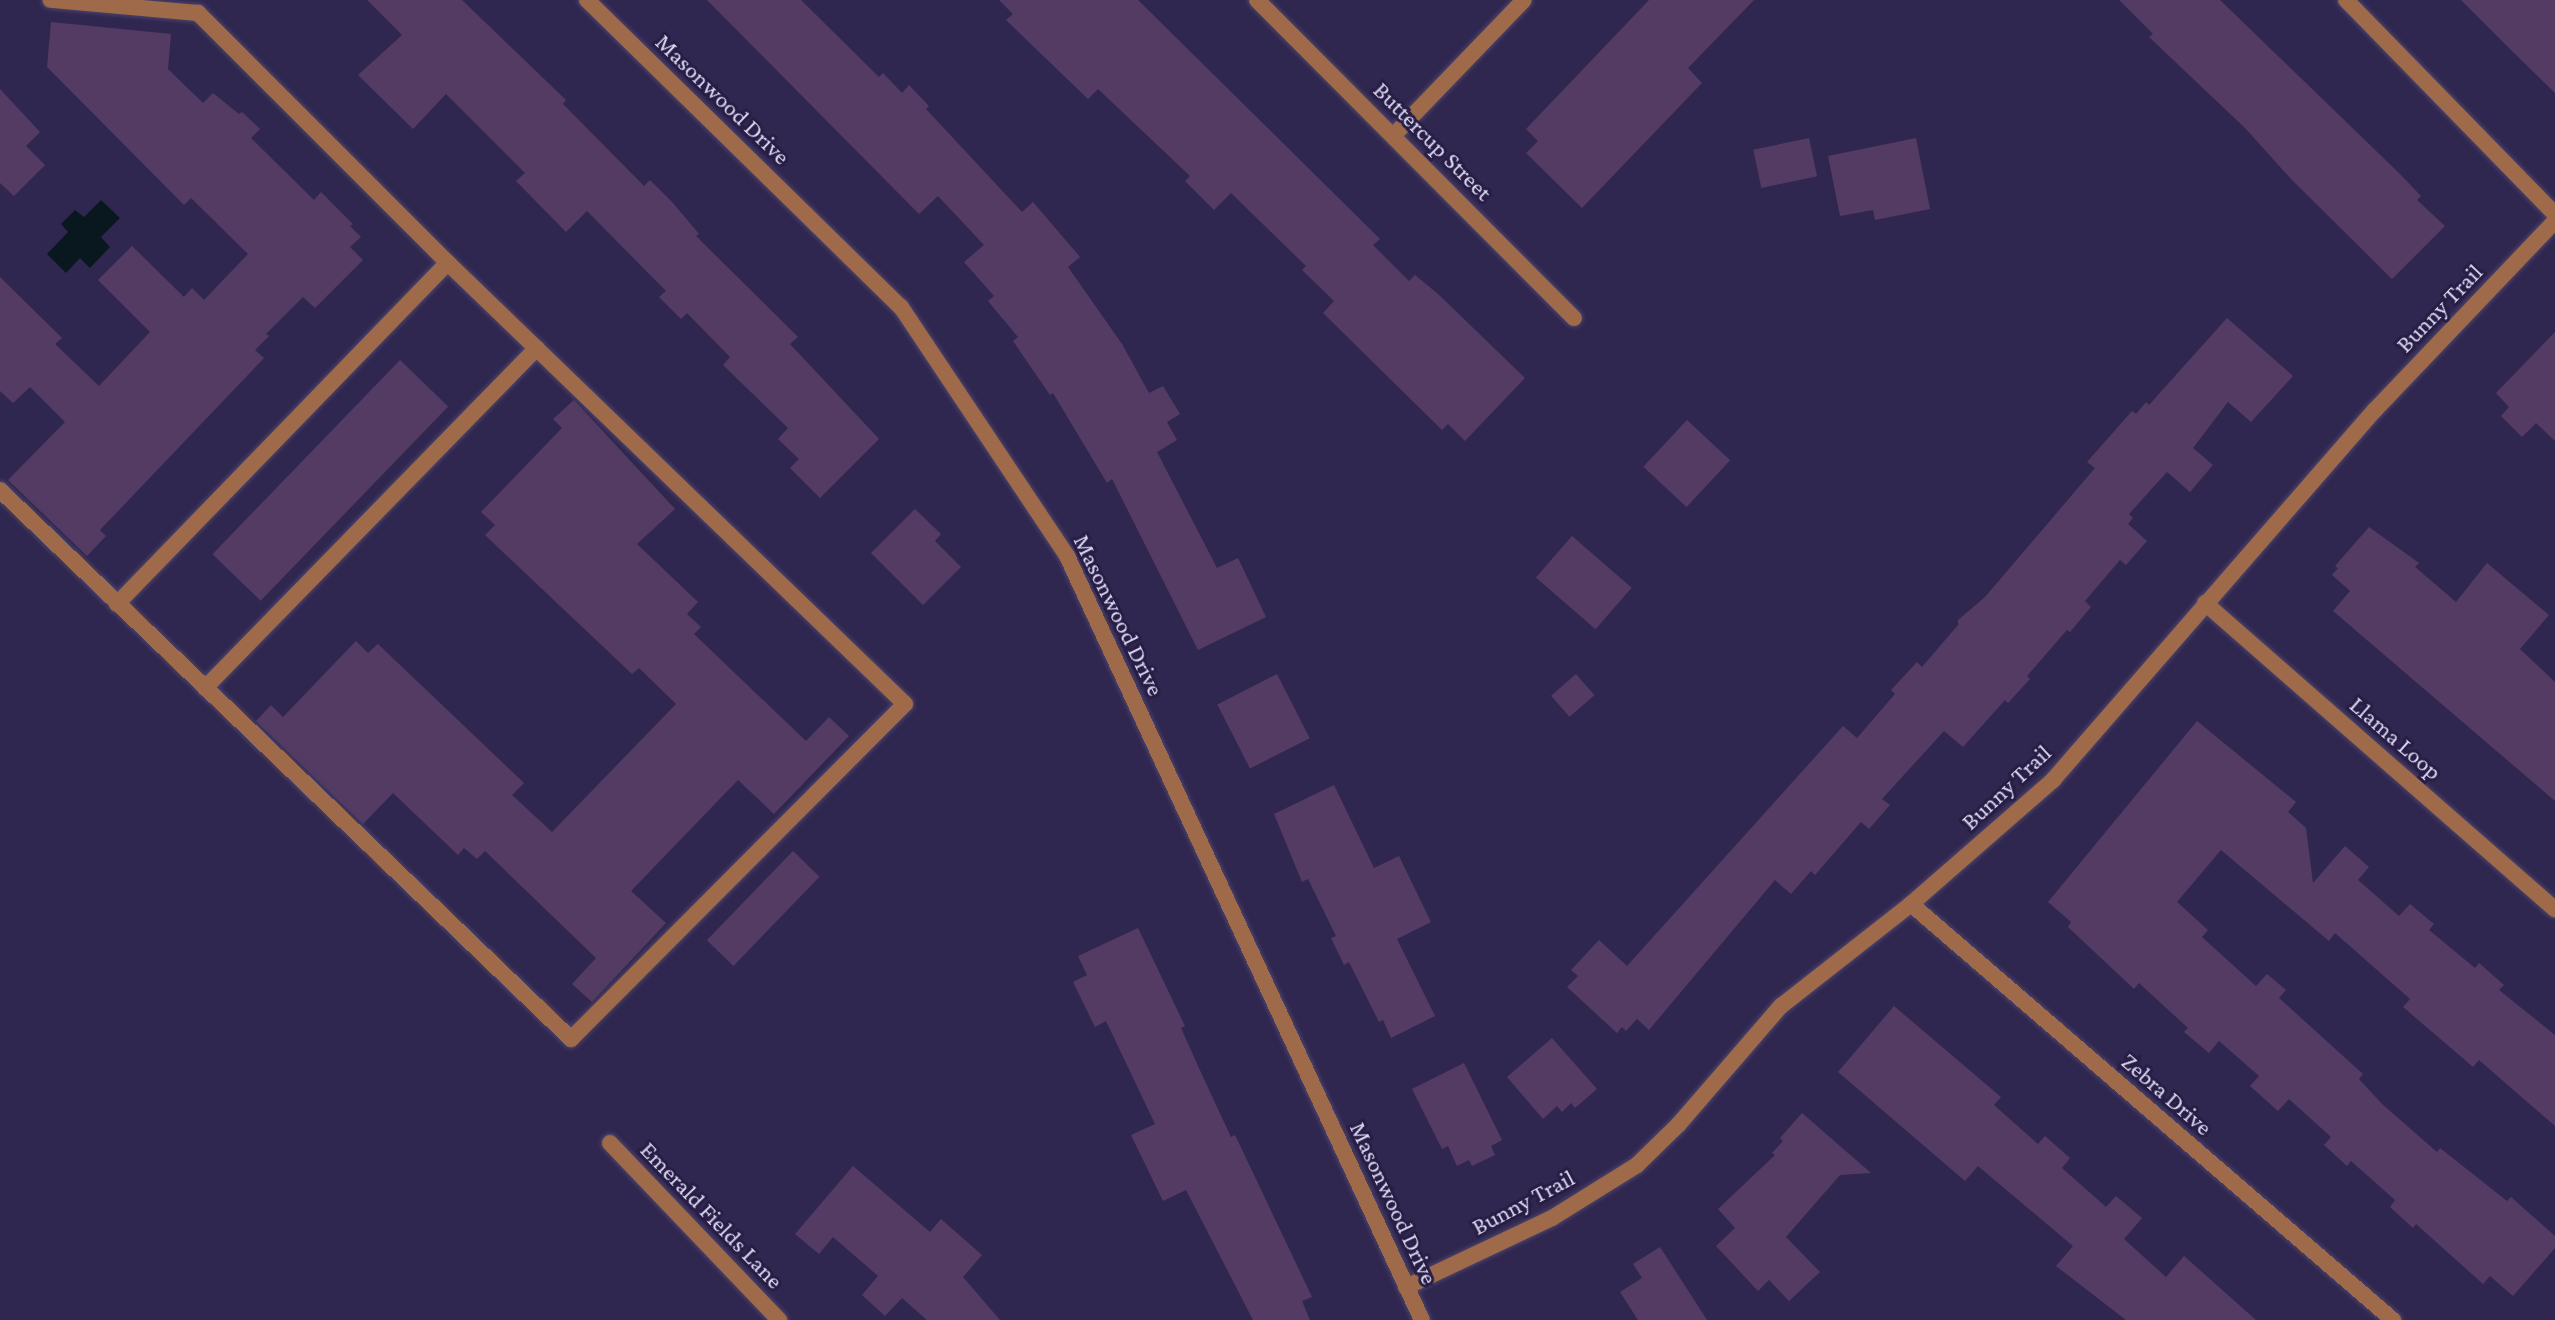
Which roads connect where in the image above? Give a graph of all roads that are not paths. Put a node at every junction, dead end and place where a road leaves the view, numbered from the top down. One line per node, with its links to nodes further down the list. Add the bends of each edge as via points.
1 (51, 0): 9 (street, via 198,13)
2 (587, 0): 19 (street, Masonwood Drive, via 901,307 1067,556)
3 (1257, 0): 6 (street, Buttercup Street)
4 (1524, 0): 6 (street)
5 (2346, 0): 7 (street)
6 (1394, 135): 10 (street, Buttercup Street)
7 (2555, 214)
8 (2555, 221): 13 (street, Bunny Trail, via 2375,410)
9 (448, 263): 11 (street); 14 (street)
10 (1574, 318)
11 (537, 348): 15 (street); 15 (street, via 905,704 571,1039)
12 (0, 490): 14 (street)
13 (2205, 603): 16 (street, Bunny Trail, via 2053,780); 17 (street, Llama Loop)
14 (117, 604): 15 (street)
15 (205, 688)
16 (1911, 904): 19 (street, Bunny Trail, via 1781,1006 1637,1165 1552,1218); 22 (street, Zebra Drive)
17 (2555, 909)
18 (610, 1143): 20 (street, Emerald Fields Lane)
19 (1406, 1287): 21 (street, Masonwood Drive)
20 (779, 1320)
21 (1422, 1320)
22 (2393, 1320)

